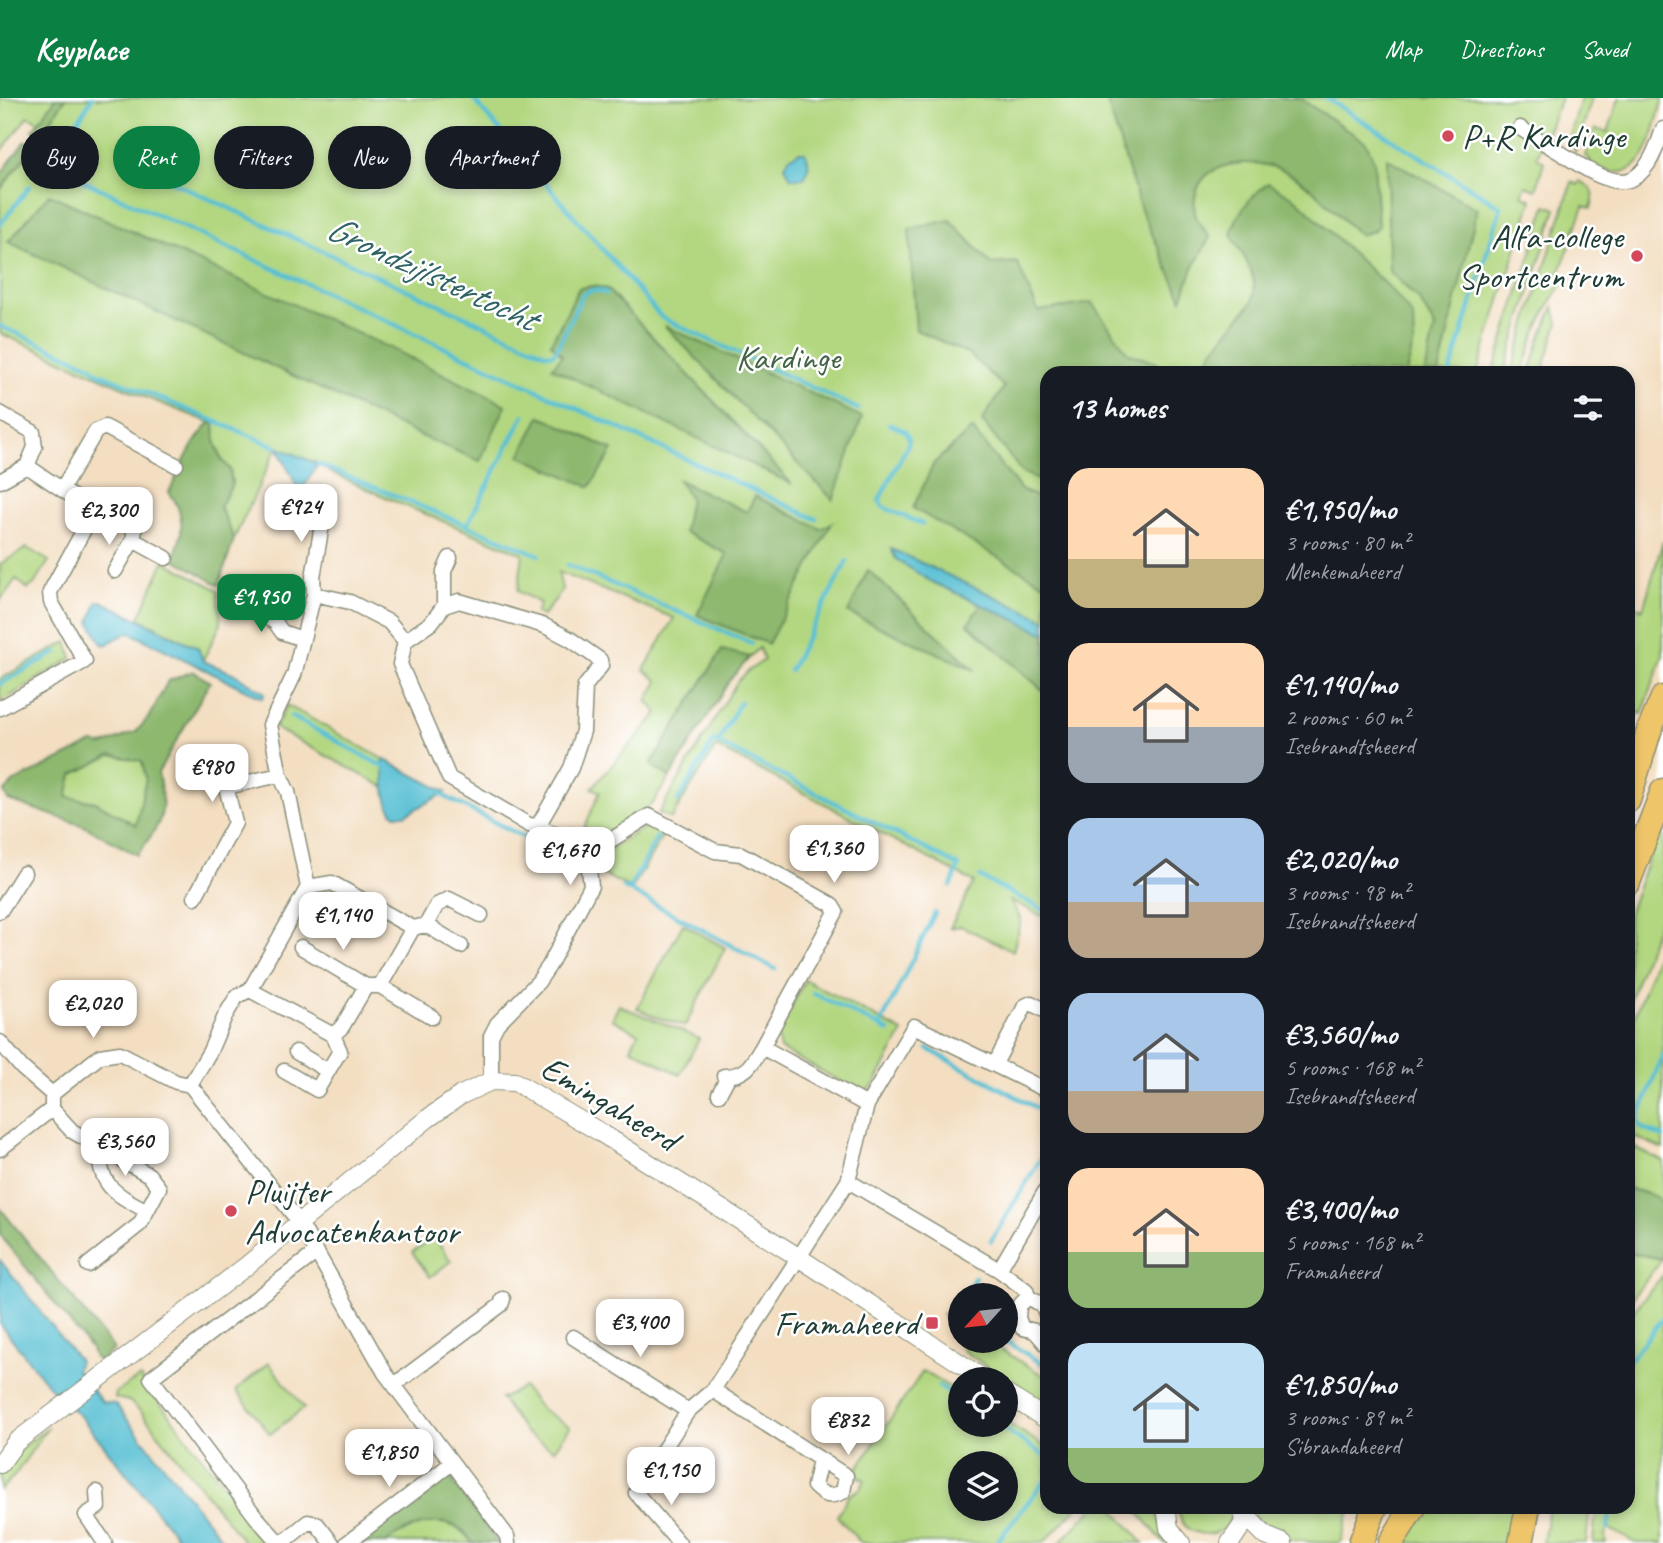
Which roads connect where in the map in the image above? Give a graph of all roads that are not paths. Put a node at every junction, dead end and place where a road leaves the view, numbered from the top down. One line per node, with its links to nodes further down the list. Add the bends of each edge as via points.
1 (1520, 128): 2 (street, via 1593,174 1618,182 1646,169)
2 (1663, 129)
3 (0, 414): 5 (street, via 33,432 35,447)
4 (176, 465): 7 (street, via 105,427 96,431)
5 (27, 466): 6 (street); 7 (street)
6 (0, 481)
7 (62, 489): 9 (street)
8 (317, 498): 14 (street, via 314,516 322,525)
9 (94, 511): 10 (street, via 110,513 135,528); 20 (street, via 50,592 51,602 85,662)
10 (133, 540): 11 (street); 13 (street)
11 (166, 558)
12 (450, 558): 16 (street, via 444,571)
13 (115, 571)
14 (314, 594): 17 (street); 18 (street, via 350,602 389,622)
15 (230, 598): 17 (street, via 275,622 282,632)
16 (444, 606): 18 (street, via 432,623); 24 (street, via 459,601 545,626 600,660 601,666 585,686 583,731 571,768)
17 (302, 639): 21 (street, via 295,675 270,725)
18 (405, 641): 24 (street, via 400,664 449,778)
19 (1663, 698): 22 (highway)
20 (0, 708)
21 (280, 775): 28 (street, via 288,792); 29 (street, via 231,786 227,791 235,822)
22 (1635, 778)
23 (1663, 791): 26 (highway)
24 (538, 826): 25 (street)
25 (592, 852): 41 (street, via 649,816 715,851 741,854 831,904 836,912); 46 (street, via 588,862 591,886 549,966 491,1036)
26 (1635, 864)
27 (24, 873): 30 (street)
28 (308, 887): 32 (street, via 332,883); 36 (street)
29 (195, 897)
30 (0, 911)
31 (481, 915): 32 (street, via 449,899)
32 (419, 926): 33 (street); 35 (street)
33 (461, 946)
34 (301, 947): 35 (street)
35 (373, 986): 38 (street); 39 (street)
36 (250, 990): 39 (street); 47 (street, via 237,996)
37 (1040, 1008): 43 (street, via 1031,1003 1026,1006)
38 (432, 1017)
39 (334, 1035): 45 (street, via 340,1052)
40 (0, 1042): 49 (street)
41 (762, 1047): 50 (street, via 749,1069 726,1077); 51 (street)
42 (296, 1052): 45 (street)
43 (995, 1063): 48 (street); 51 (street, via 914,1026)
44 (284, 1070): 45 (street, via 317,1090)
45 (328, 1071)
46 (491, 1081): 58 (street, Emingaheerd, via 427,1119); 60 (street, Emingaheerd, via 515,1082)
47 (190, 1085): 49 (street, via 120,1053 100,1056); 58 (street)
48 (1040, 1087)
49 (52, 1094): 52 (street)
50 (719, 1094)
51 (867, 1105): 55 (street)
52 (52, 1109): 53 (street, via 72,1131); 54 (street)
53 (99, 1145): 57 (street, via 99,1167 114,1193); 57 (street, via 149,1175 159,1188)
54 (0, 1149)
55 (848, 1181): 60 (street); 62 (street)
56 (1040, 1204): 62 (street)
57 (147, 1210): 61 (street, via 140,1224)
58 (300, 1223): 59 (street); 76 (street, Emingaheerd)
59 (317, 1252): 71 (street); 91 (street, via 151,1378 256,1517)
60 (798, 1257): 70 (street, Emingaheerd); 72 (street)
61 (88, 1265)
62 (999, 1270): 63 (street, via 1026,1290)
63 (1028, 1297): 65 (street); 67 (street, via 1019,1306 1017,1318 1022,1328)
64 (503, 1299): 71 (street, via 500,1306)
65 (1040, 1304)
66 (1040, 1324): 67 (street)
67 (1035, 1331): 69 (street)
68 (573, 1337): 74 (street)
69 (1040, 1337)
70 (966, 1367)
71 (394, 1385): 78 (street)
72 (713, 1390): 74 (street); 77 (street)
73 (1018, 1402): 75 (street)
74 (688, 1411): 95 (street, via 636,1493)
75 (1040, 1415)
76 (8, 1445): 79 (street, Emingaheerd)
77 (820, 1460)
78 (452, 1463): 93 (street); 94 (street)
79 (0, 1464)
80 (97, 1492): 90 (street, via 98,1507 86,1515)
81 (1167, 1514): 96 (street, via 1169,1528)
82 (1243, 1514): 97 (street)
83 (1247, 1514): 98 (street, via 1266,1536)
84 (1364, 1514): 99 (highway)
85 (1372, 1514): 99 (highway)
86 (1399, 1514): 100 (highway)
87 (1408, 1514): 100 (highway)
88 (1527, 1514): 101 (highway)
89 (1542, 1514): 102 (highway)
90 (105, 1543)
91 (281, 1543): 92 (street, via 308,1522 317,1524)
92 (332, 1543)
93 (347, 1543)
94 (508, 1543)
95 (679, 1543)
96 (1181, 1543)
97 (1230, 1543)
98 (1283, 1543)
99 (1360, 1543)
100 (1389, 1543)
101 (1521, 1543)
102 (1537, 1543)

